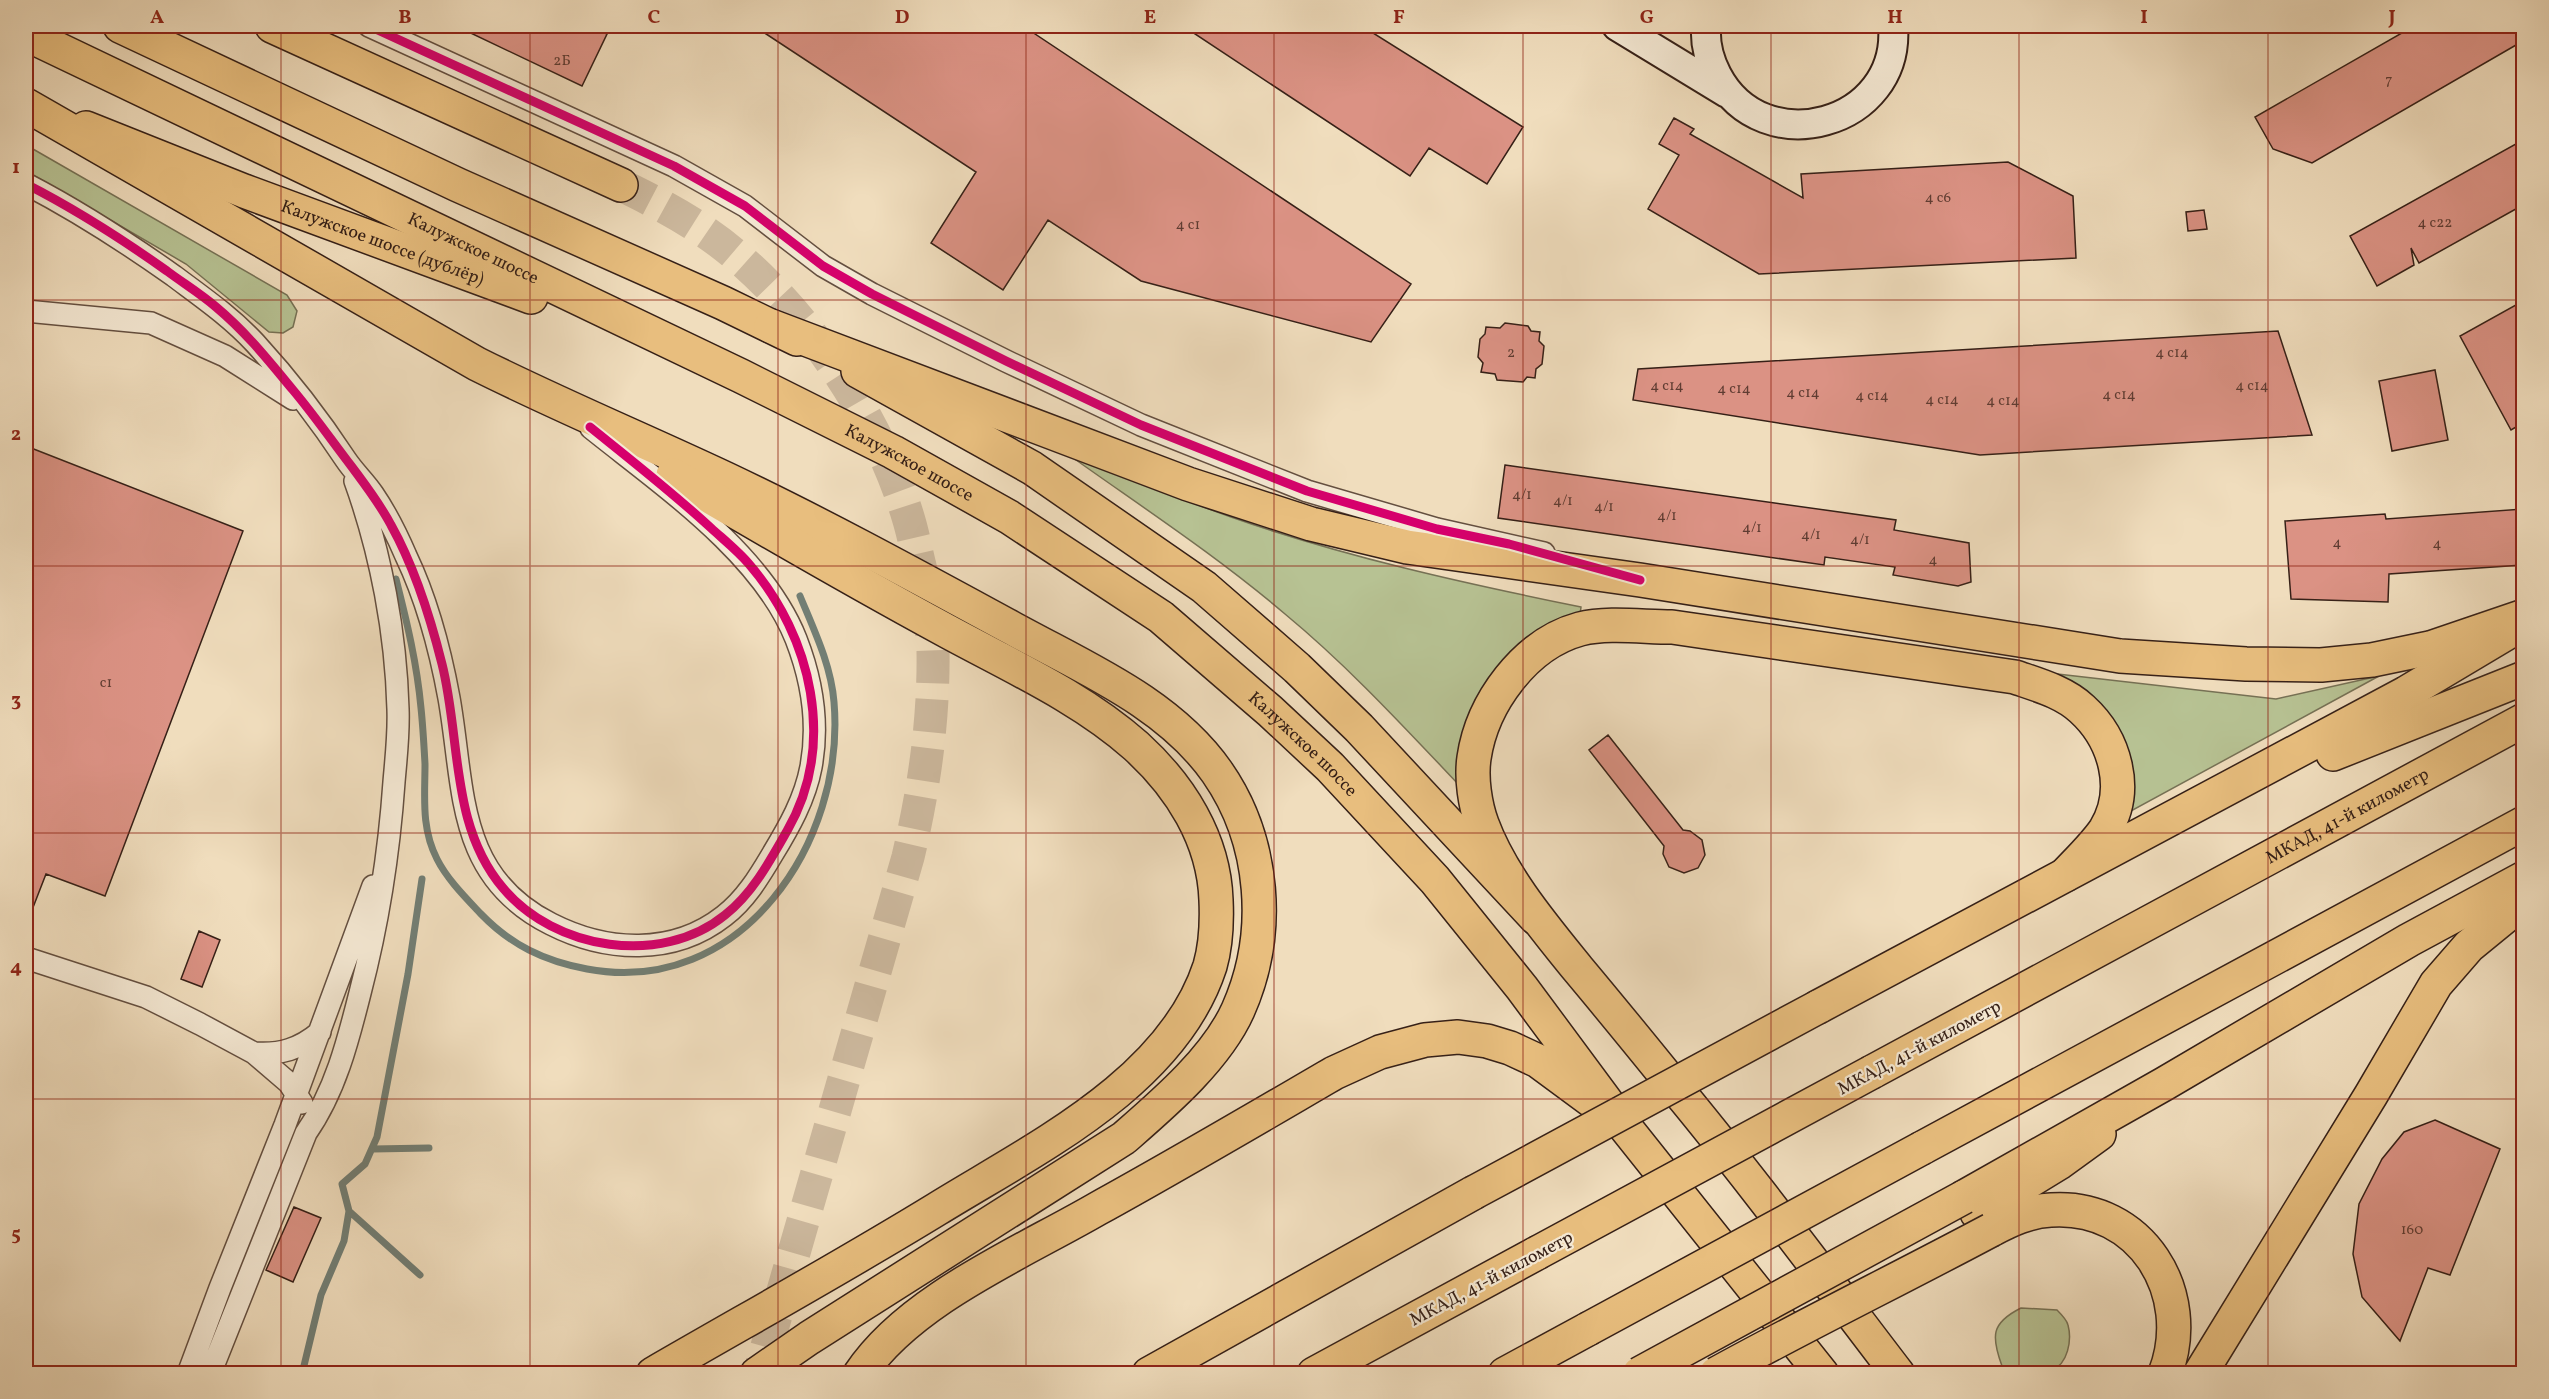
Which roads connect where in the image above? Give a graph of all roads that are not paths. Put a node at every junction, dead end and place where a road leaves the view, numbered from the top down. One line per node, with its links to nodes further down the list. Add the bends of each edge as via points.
1 (120, 26): 13 (main road, via 458,186)
2 (272, 26): 11 (main road)
3 (369, 26): 19 (street, via 674,166 746,206 823,266 872,294 1141,425 1307,491 1437,529)
4 (1617, 26): 8 (street)
5 (1706, 26): 8 (street, via 1712,65)
6 (1893, 26): 8 (street, via 1892,51 1877,84 1865,99 1834,118 1817,123 1780,123 1746,108)
7 (26, 34): 14 (main road, Калужское шоссе)
8 (1732, 96)
9 (26, 104): 14 (main road, Калужское шоссе (дублёр), via 244,191); 15 (main road)
10 (26, 184): 16 (street, via 119,237 214,305 255,343)
11 (621, 185)
12 (26, 311): 16 (street, via 151,322 225,356)
13 (771, 326): 19 (main road, via 1188,484 1311,524 1407,547); 30 (main road, via 904,394 1032,468 1204,587 1298,668 1359,728)
14 (741, 375): 35 (main road, Калужское шоссе, via 893,452 1009,517 1169,625 1321,759 1435,880 1522,988)
15 (526, 389): 17 (main road); 42 (main road, via 727,480 872,552 1123,689 1189,739 1217,773 1237,811 1254,858 1260,910 1254,962 1237,1012 1207,1057 1170,1098 1124,1138)
16 (310, 410): 18 (street)
17 (590, 427): 18 (street, via 678,498 748,562 779,604 794,634 813,703 811,769 802,799 760,874 732,909 706,928 656,945 609,945 553,926 520,905 487,867 464,814 444,671 424,600 391,524); 41 (main road, via 832,569 1101,718 1136,746 1189,808 1206,843 1216,884 1217,925 1210,965 1191,1007 1137,1074 1099,1107 1050,1139 861,1255)
18 (348, 463): 26 (street, via 373,542 397,679 397,738)
19 (1640, 580): 20 (main road, via 2120,656 2246,664 2321,665 2372,660 2430,648)
20 (2523, 616)
21 (2523, 623): 24 (main road, via 2406,693)
22 (2523, 678): 24 (main road)
23 (2523, 720): 45 (main road, МКАД, 41-й километр, bridge)
24 (2197, 807): 27 (main road)
25 (2523, 823): 46 (main road, bridge)
26 (387, 848): 32 (street); 36 (street, via 378,919 353,1022 328,1095)
27 (2065, 875): 30 (main road, via 2105,830 2118,799 2118,772 2105,736 2081,708 2051,689 2015,677 1672,627 1581,629 1549,641 1519,667 1484,722 1473,759 1474,791 1482,824); 44 (main road, bridge, via 1473,1194)
28 (2523, 878): 37 (main road, via 2164,1084)
29 (2523, 901): 51 (main road, via 2469,946 2436,984)
30 (1536, 918): 38 (main road)
31 (26, 958): 33 (street, via 146,997)
32 (320, 1032): 33 (street, via 295,1049); 34 (street)
33 (254, 1053): 34 (street)
34 (297, 1093): 36 (street, via 303,1105); 39 (street)
35 (1622, 1123): 43 (main road, via 1538,1061 1495,1044 1458,1037 1425,1040 1380,1052 1334,1073 957,1287 895,1333); 49 (main road)
36 (306, 1133): 40 (street)
37 (1977, 1213): 47 (main road, bridge); 48 (main road, bridge, via 1911,1272); 50 (main road, via 2021,1216 2071,1210 2110,1221 2127,1232 2155,1261 2171,1298 2175,1338)
38 (1897, 1368)
39 (188, 1374)
40 (210, 1374)
41 (653, 1374)
42 (757, 1374)
43 (860, 1374)
44 (1149, 1374)
45 (1314, 1374)
46 (1505, 1374)
47 (1639, 1374)
48 (1716, 1374)
49 (1822, 1374)
50 (2165, 1374)
51 (2200, 1374)

